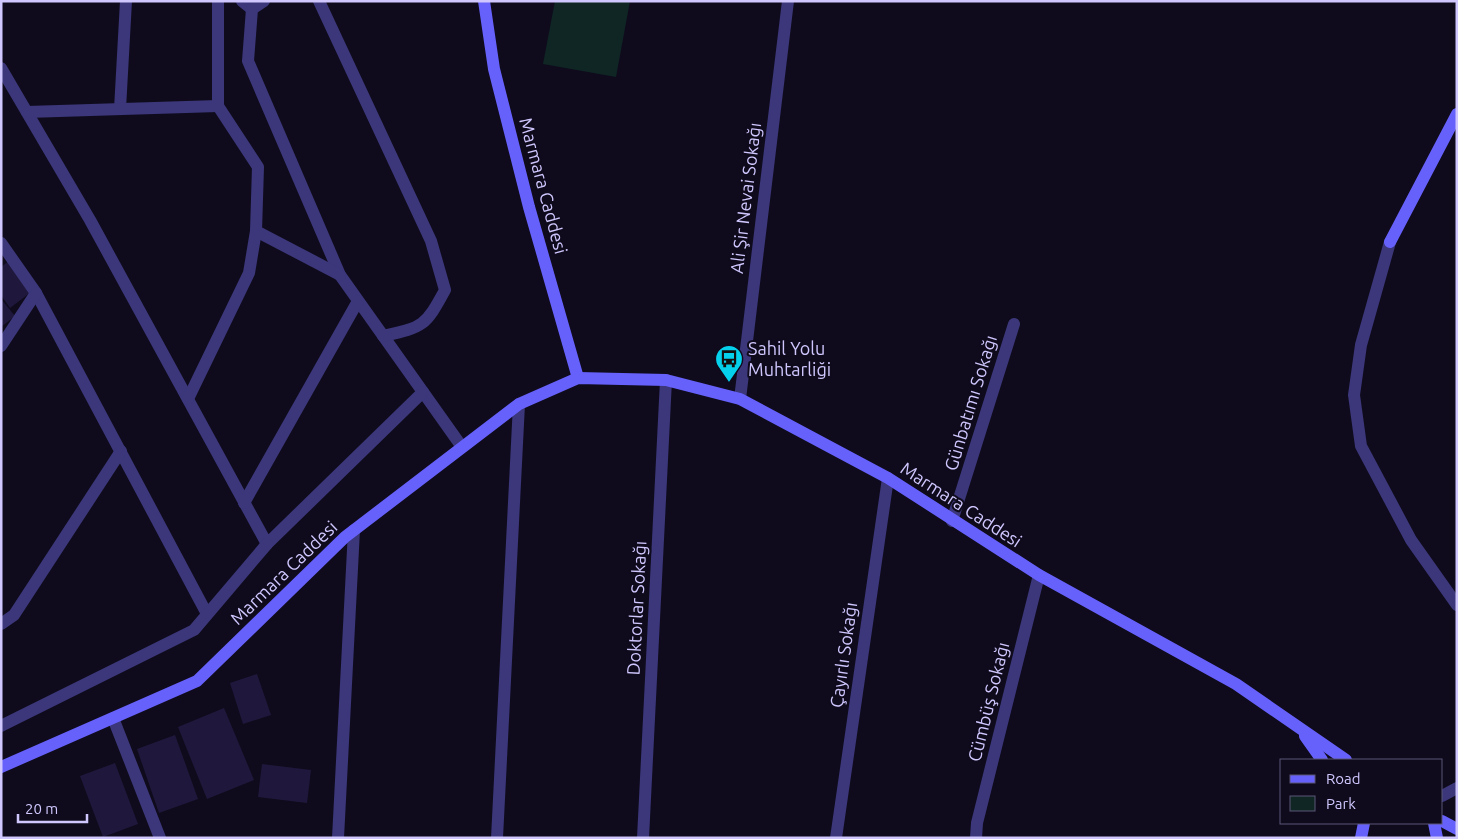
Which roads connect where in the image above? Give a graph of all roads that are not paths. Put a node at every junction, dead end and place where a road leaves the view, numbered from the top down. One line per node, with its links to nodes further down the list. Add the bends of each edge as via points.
1 (126, 1): 11 (street)
2 (218, 1): 10 (street)
3 (242, 1): 8 (street)
4 (264, 1): 8 (street)
5 (319, 1): 20 (street, via 430,241 445,290 430,317 414,329)
6 (484, 1): 22 (street, Marmara Caddesi, via 494,69)
7 (788, 1): 26 (street, Ali Şir Nevai Sokağı)
8 (252, 9): 16 (street, via 248,60)
9 (1, 68): 12 (street)
10 (218, 106): 11 (street); 14 (street, via 258,167)
11 (120, 109): 12 (street)
12 (27, 112): 25 (street)
13 (1457, 114): 36 (street, via 1390,242 1361,345 1354,395 1361,446 1411,540)
14 (256, 231): 16 (street); 25 (street, via 249,274)
15 (1, 242): 17 (street)
16 (340, 275): 18 (street)
17 (36, 293): 21 (street); 29 (street)
18 (358, 301): 20 (street); 31 (street)
19 (1014, 324): 32 (street, Günbatımı Sokağı)
20 (383, 336): 24 (street)
21 (1, 346)
22 (578, 378): 23 (street, Marmara Caddesi); 27 (street, Marmara Caddesi)
23 (666, 380): 26 (street, Marmara Caddesi); 53 (street, Doktorlar Sokağı)
24 (423, 392): 28 (street); 34 (street)
25 (188, 399): 31 (street)
26 (740, 399): 30 (street, Marmara Caddesi)
27 (519, 404): 28 (street, Marmara Caddesi); 52 (street)
28 (462, 447): 33 (street, Marmara Caddesi)
29 (121, 452): 37 (street); 38 (street, via 14,615)
30 (888, 478): 32 (street, Marmara Caddesi); 54 (street, Çayırlı Sokağı)
31 (244, 502): 34 (street)
32 (952, 521): 35 (street, Marmara Caddesi)
33 (354, 530): 39 (street, Marmara Caddesi, via 197,681); 51 (street)
34 (267, 544): 37 (street)
35 (1039, 575): 41 (street, Marmara Caddesi, via 1236,684); 55 (street, Cümbüş Sokağı, via 977,823)
36 (1457, 605)
37 (208, 614): 40 (street, via 194,630)
38 (1, 624)
39 (114, 718): 44 (street, Marmara Caddesi); 50 (street)
40 (1, 726)
41 (1301, 730): 42 (street, Marmara Caddesi); 43 (street, Marmara Caddesi)
42 (1321, 759)
43 (1344, 759)
44 (1, 767)
45 (1457, 788): 46 (street)
46 (1443, 795)
47 (1443, 821): 49 (street)
48 (1434, 824): 56 (street)
49 (1457, 829)
50 (160, 838)
51 (338, 838)
52 (497, 838)
53 (643, 838)
54 (836, 838)
55 (976, 838)
56 (1437, 838)

